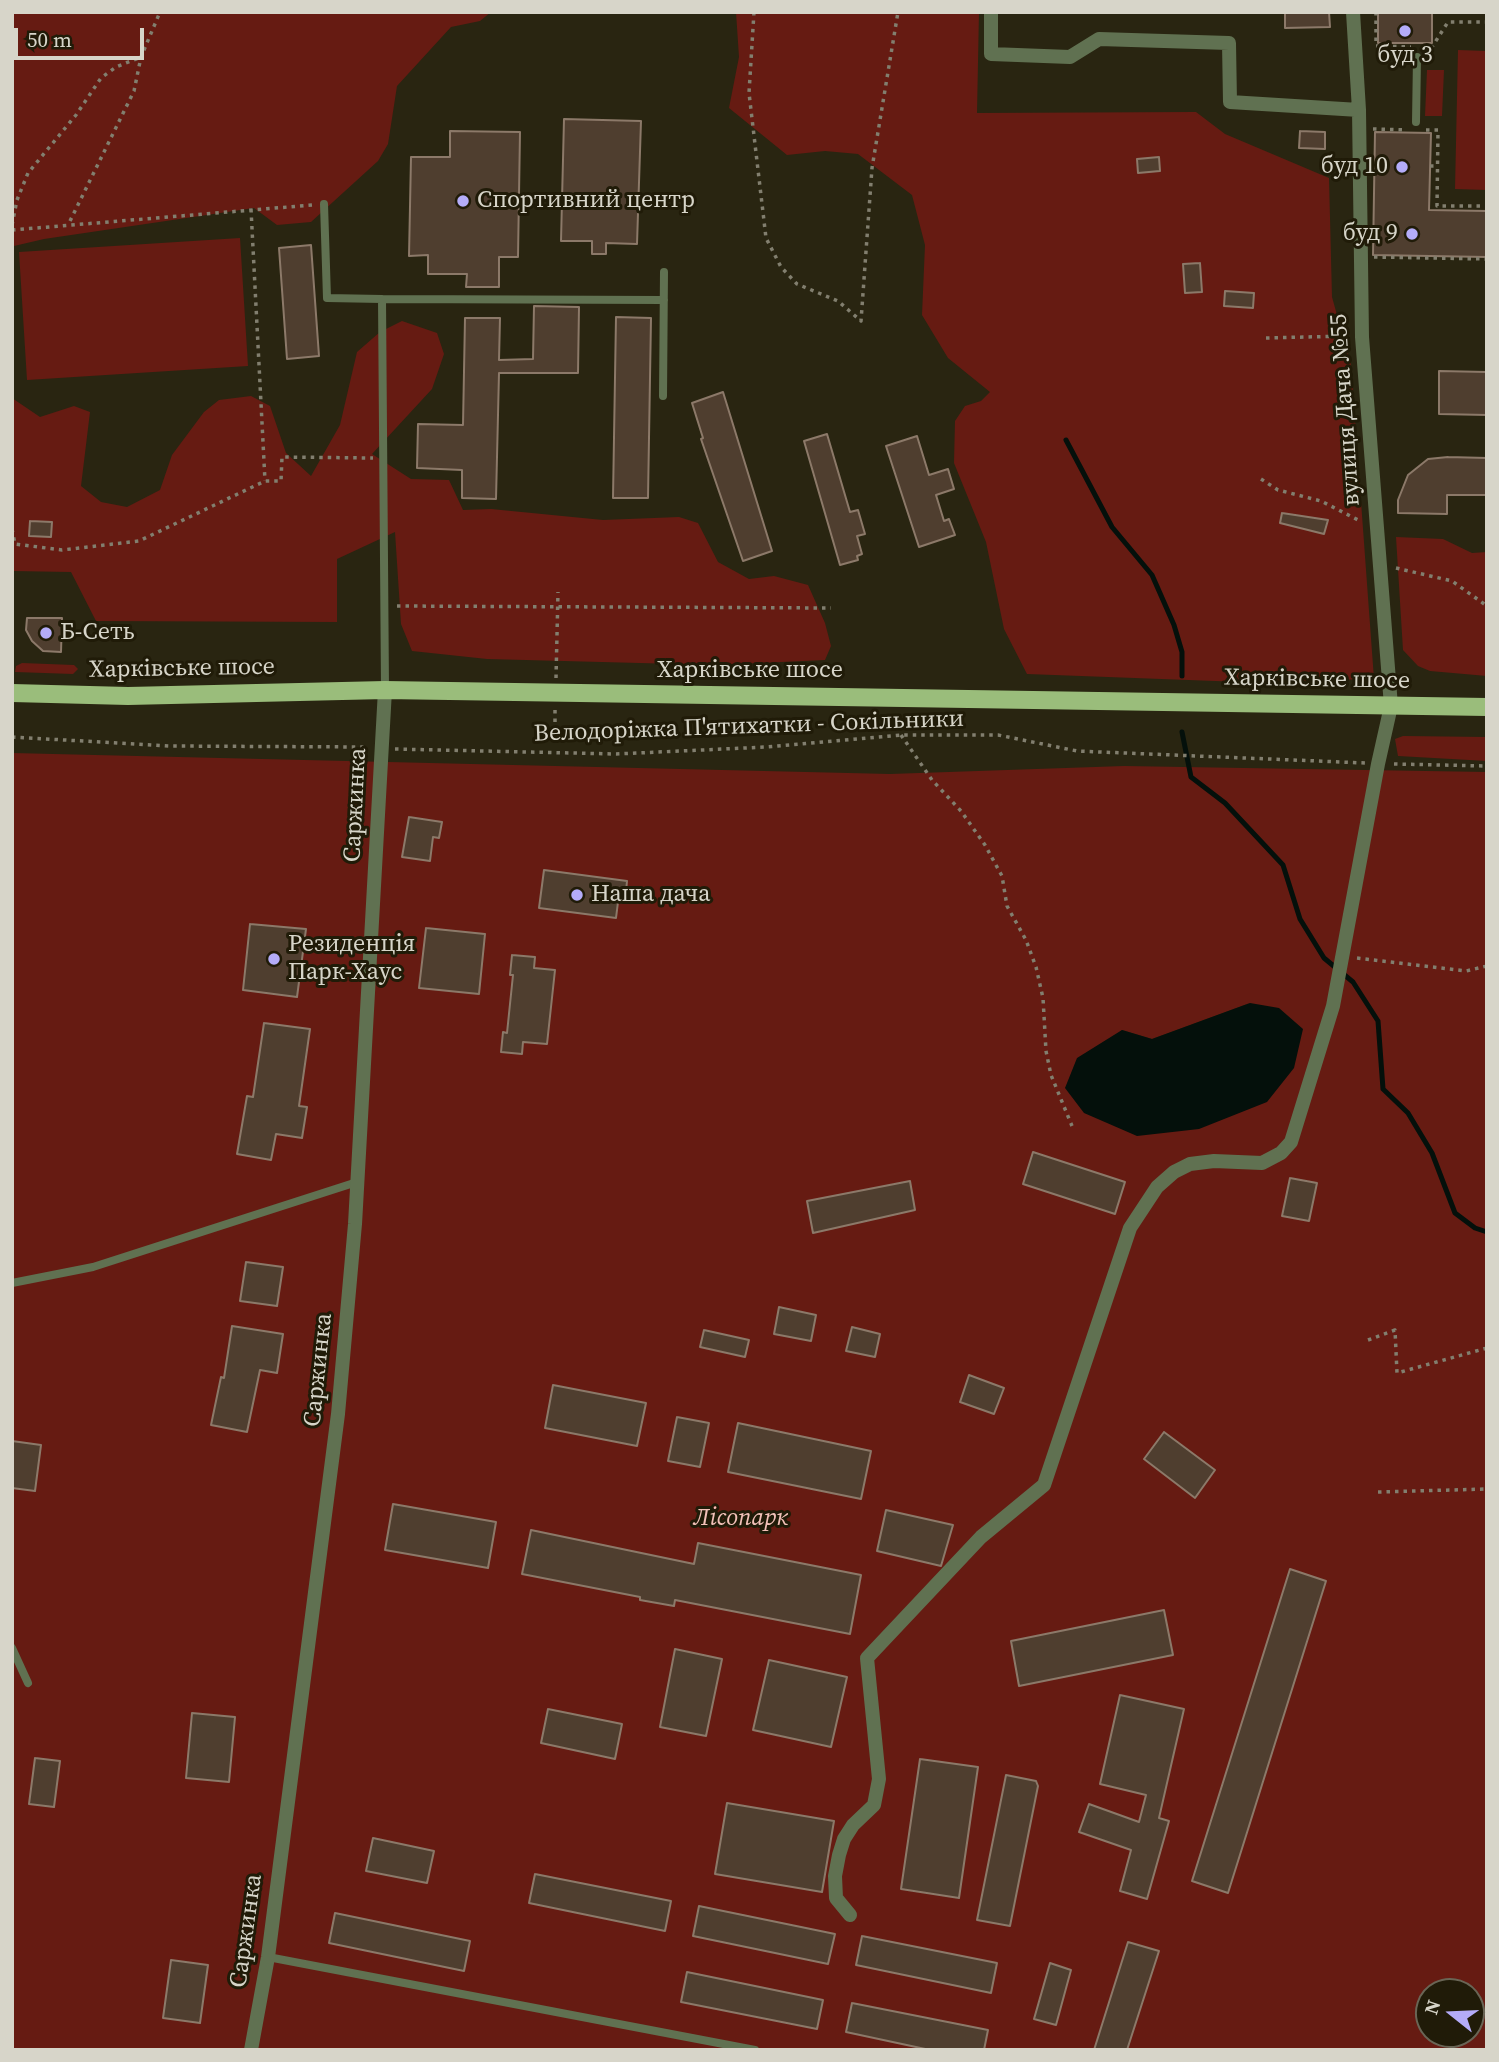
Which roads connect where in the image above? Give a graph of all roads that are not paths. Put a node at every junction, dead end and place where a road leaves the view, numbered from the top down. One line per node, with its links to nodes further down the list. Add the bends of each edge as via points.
1 (991, 12): 4 (street, via 991,54 1070,57 1099,39 1229,43 1230,102)
2 (1353, 12): 4 (street, вулиця Дача №55)
3 (1417, 57): 5 (lane)
4 (1359, 110): 13 (street, вулиця Дача №55, via 1362,337)
5 (1416, 122)
6 (324, 204): 8 (lane, via 327,298)
7 (664, 272): 9 (lane)
8 (382, 299): 9 (lane); 11 (lane)
9 (664, 300): 10 (lane)
10 (663, 396)
11 (385, 690): 12 (main road, Харківське шосе, via 128,696); 13 (main road, Харківське шосе); 15 (street, Саржинка)
12 (12, 693)
13 (1391, 706): 14 (main road, Харківське шосе); 19 (street, вулиця Дача №55, via 1333,1006 1291,1142 1262,1163 1190,1164 1157,1187 1130,1228 1044,1485 981,1537 867,1658 880,1779 874,1805 853,1825 839,1854 836,1898)
14 (1487, 707)
15 (357, 1182): 16 (lane, via 93,1267); 20 (street, Саржинка, via 338,1415)
16 (12, 1283)
17 (12, 1648): 18 (lane)
18 (28, 1683)
19 (850, 1915)
20 (268, 1957): 21 (street, Саржинка); 22 (lane)
21 (251, 2050)
22 (755, 2050)

